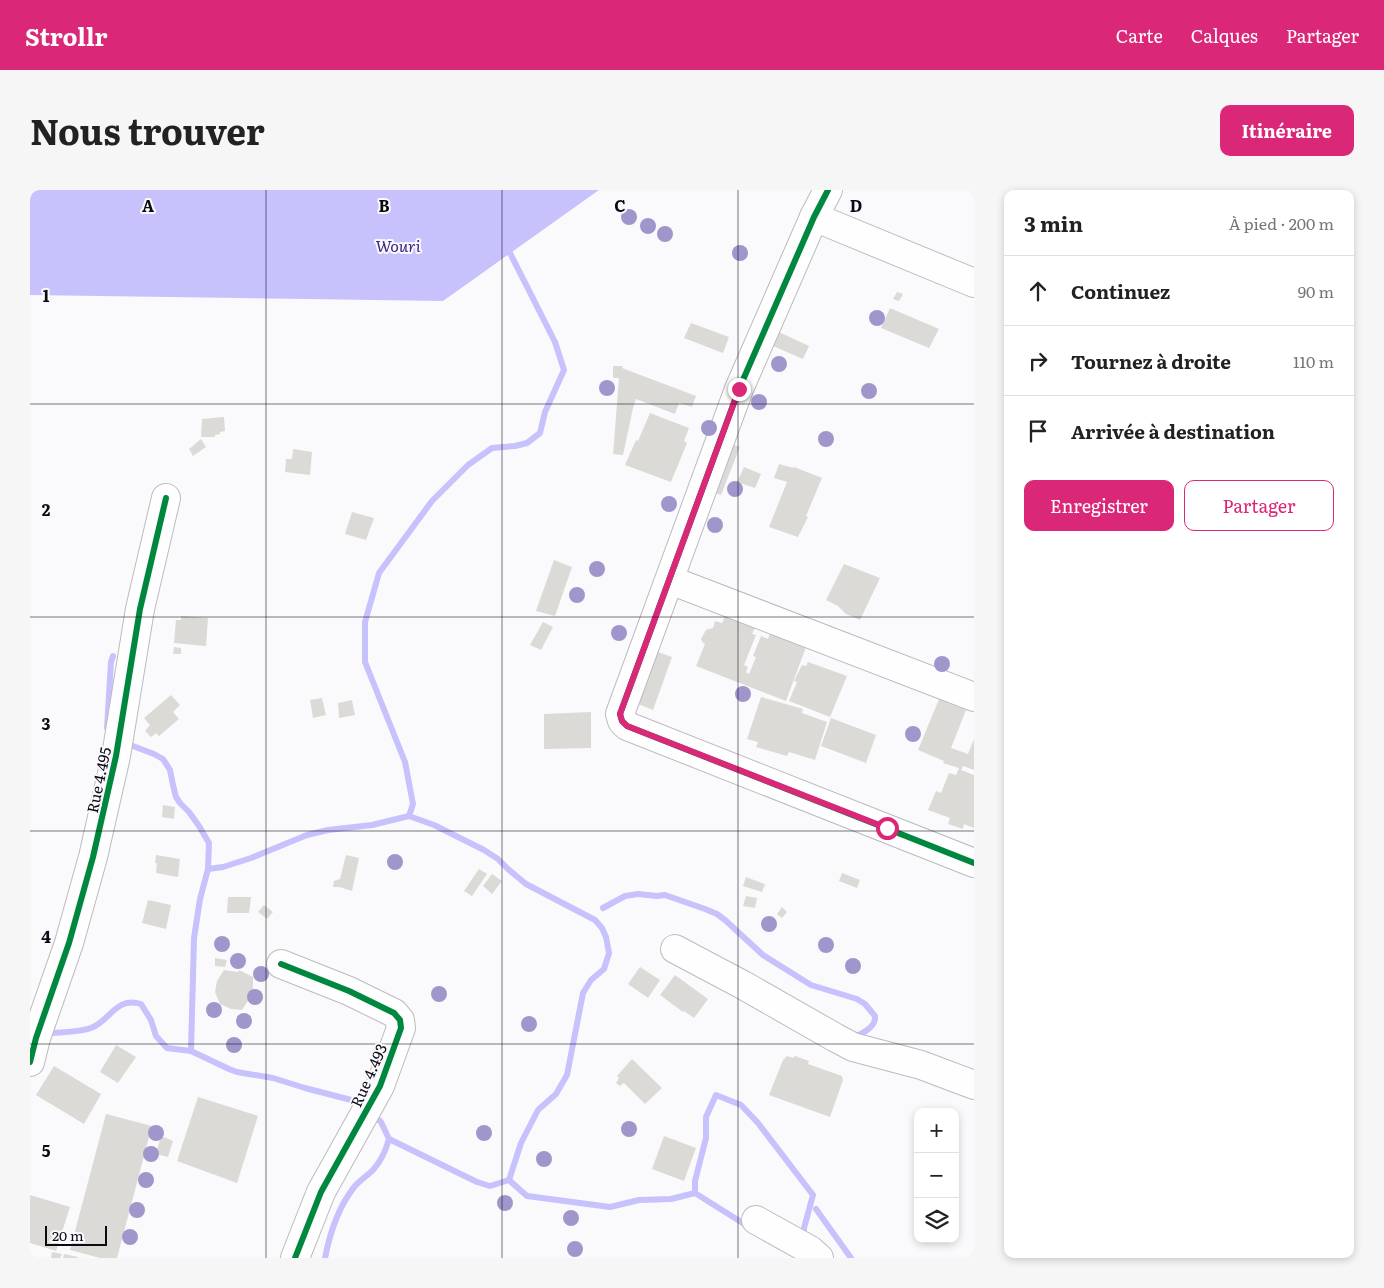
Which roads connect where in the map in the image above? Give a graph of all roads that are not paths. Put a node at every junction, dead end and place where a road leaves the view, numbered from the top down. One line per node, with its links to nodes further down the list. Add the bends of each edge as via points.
1 (828, 190): 2 (street)
2 (814, 218): 3 (street); 5 (street, via 739,389)
3 (974, 283)
4 (166, 498): 10 (street, Rue 4.495, via 140,610 116,756 93,857)
5 (670, 580): 6 (street); 7 (street, via 620,714 627,726)
6 (974, 697)
7 (974, 863)
8 (675, 949): 11 (street, via 853,1046 921,1065)
9 (281, 964): 13 (street, Rue 4.493, via 394,1013 401,1028 380,1086 321,1192)
10 (30, 1062)
11 (974, 1085)
12 (756, 1220): 14 (street)
13 (295, 1258)
14 (819, 1258)

